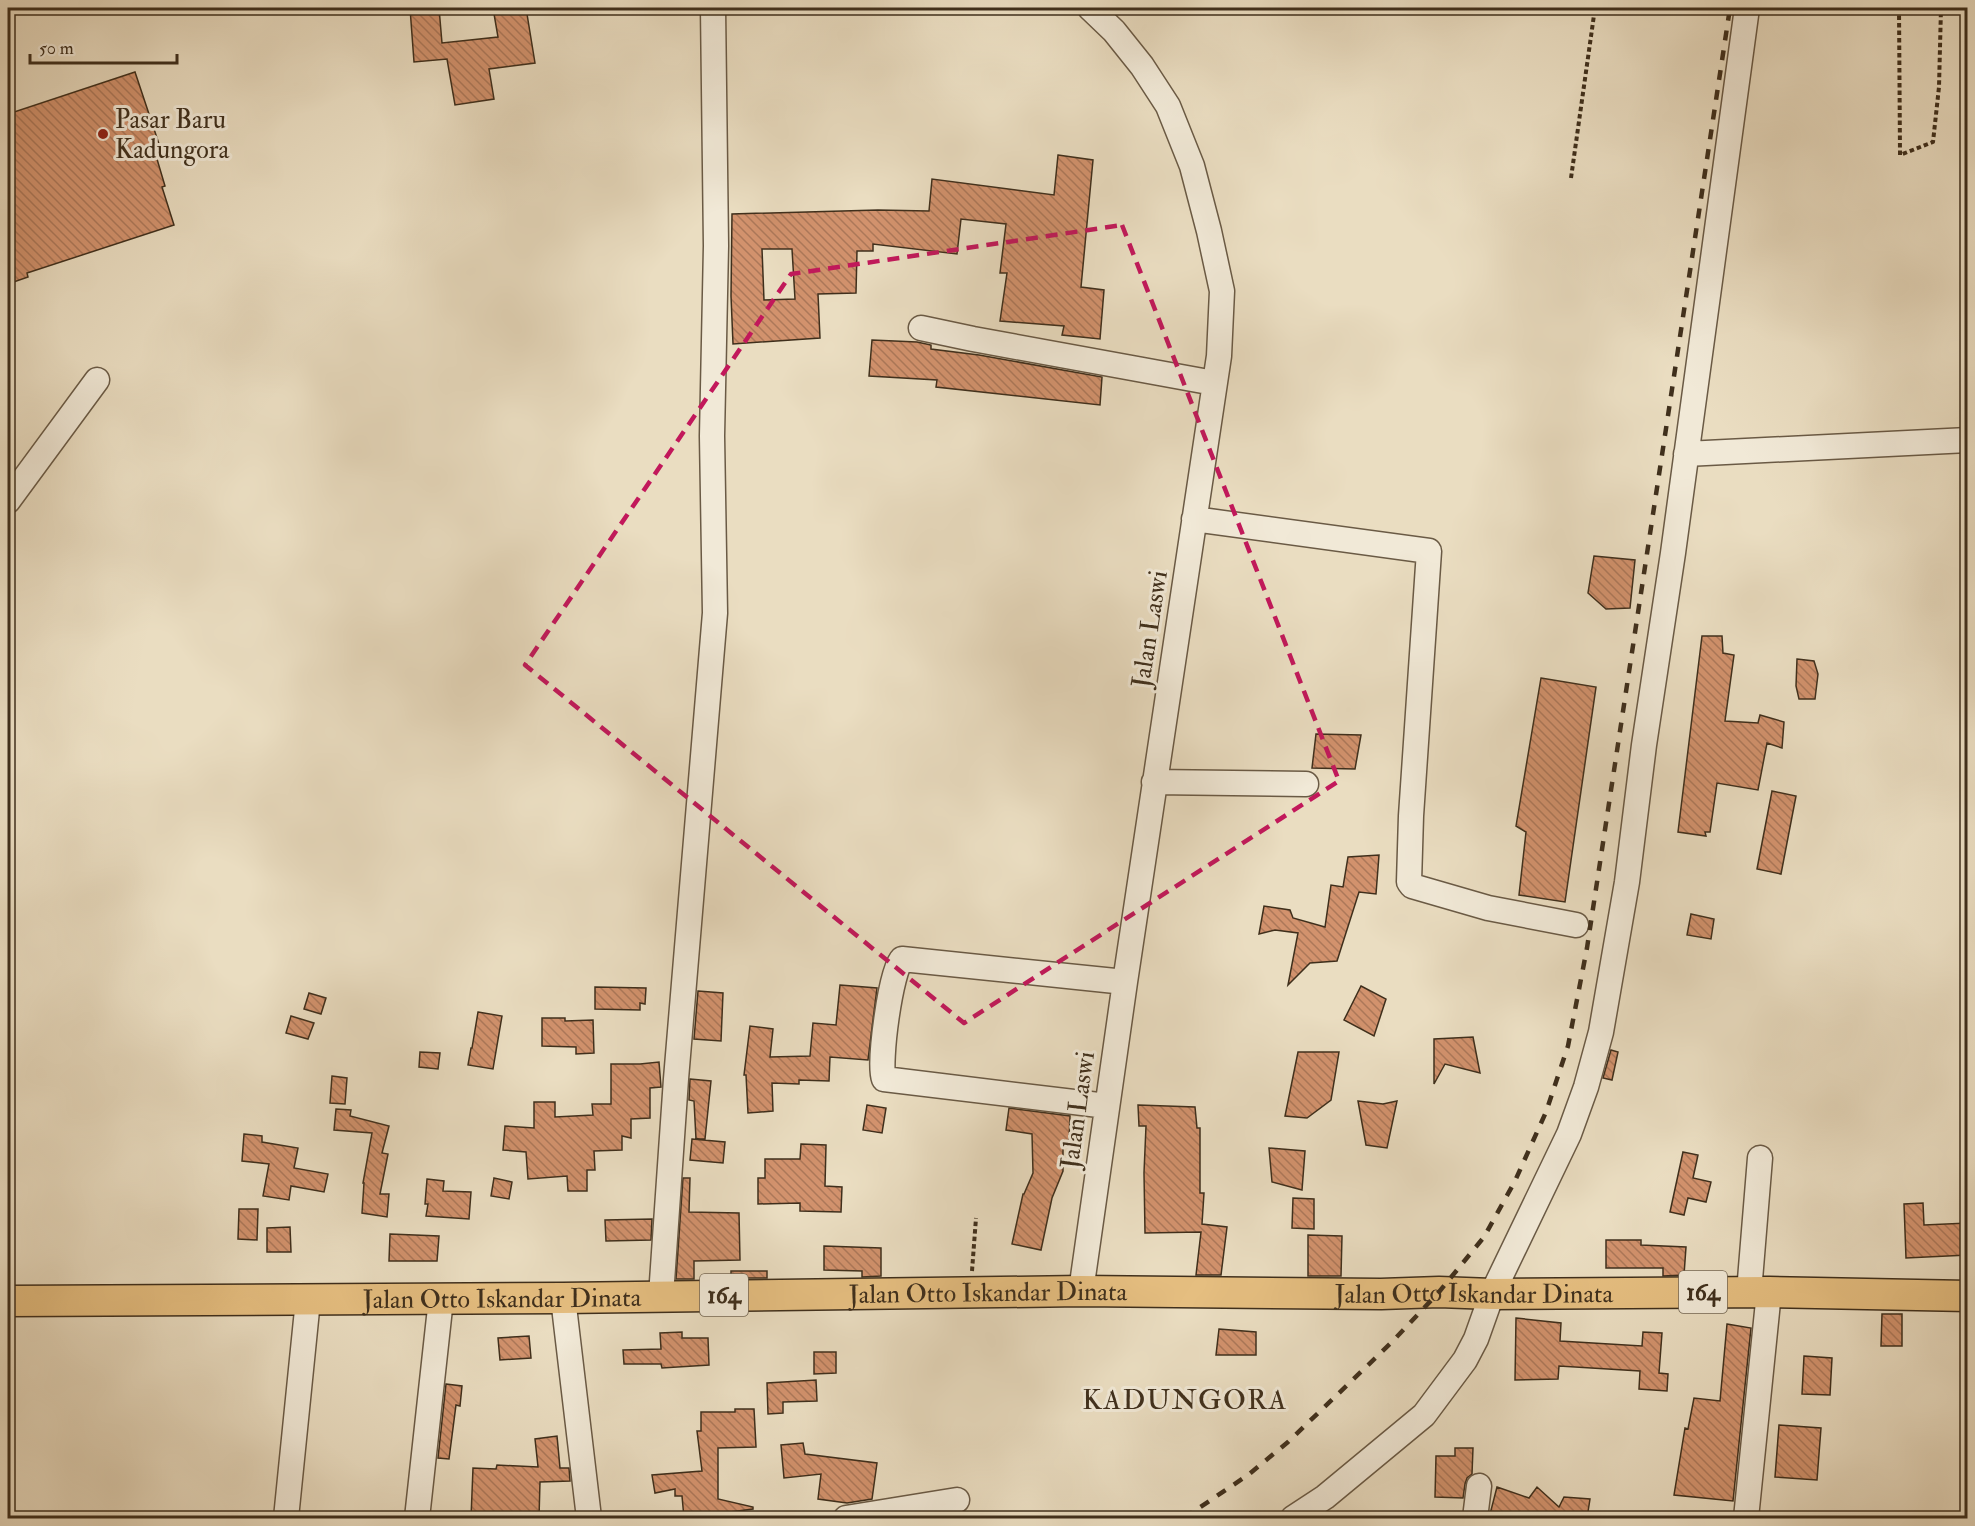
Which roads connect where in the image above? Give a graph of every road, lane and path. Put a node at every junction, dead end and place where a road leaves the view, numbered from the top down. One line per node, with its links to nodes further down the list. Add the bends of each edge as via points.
1 (713, 8): 26 (street, via 715,613)
2 (1090, 8): 10 (street, Jalan Laswi, via 1142,66 1168,106 1192,166 1222,291)
3 (1595, 8): 7 (path)
4 (1747, 8): 12 (street)
5 (1899, 8): 6 (path, via 1900,154 1933,142)
6 (1941, 8)
7 (1571, 178)
8 (921, 327): 10 (street)
9 (97, 380): 13 (street)
10 (1215, 383): 14 (street, Jalan Laswi)
11 (1968, 440): 12 (street)
12 (1686, 454): 25 (street, via 1627,882 1601,1032 1569,1134)
13 (8, 501)
14 (1194, 519): 15 (street, Jalan Laswi); 17 (street, via 1430,551 1409,882 1488,908)
15 (1154, 782): 16 (street); 18 (street, Jalan Laswi)
16 (1306, 784)
17 (1576, 925)
18 (1125, 982): 19 (street, Jalan Laswi); 19 (street, via 902,959 893,981 884,1041 884,1078)
19 (1107, 1106): 22 (street, Jalan Laswi)
20 (1760, 1158): 23 (street)
21 (976, 1218): 24 (path)
22 (1081, 1291): 24 (main road, Jalan Otto Iskandar Dinata / 164); 25 (main road, Jalan Otto Iskandar Dinata / 164)
23 (1759, 1292): 25 (main road, Jalan Otto Iskandar Dinata / 164); 27 (main road, Jalan Otto Iskandar Dinata / 164); 40 (street)
24 (971, 1293): 26 (main road, Jalan Otto Iskandar Dinata / 164)
25 (1492, 1294): 38 (street, via 1465,1360 1424,1415 1326,1497)
26 (661, 1296): 28 (main road, Jalan Otto Iskandar Dinata / 164)
27 (1968, 1296)
28 (563, 1298): 29 (main road, Jalan Otto Iskandar Dinata / 164); 36 (street)
29 (441, 1299): 30 (main road, Jalan Otto Iskandar Dinata / 164); 35 (street)
30 (308, 1300): 31 (main road, Jalan Otto Iskandar Dinata / 164); 34 (street)
31 (8, 1301)
32 (1479, 1486): 39 (street)
33 (957, 1500): 37 (street)
34 (286, 1518)
35 (417, 1518)
36 (589, 1518)
37 (846, 1518)
38 (1293, 1518)
39 (1475, 1518)
40 (1746, 1518)

